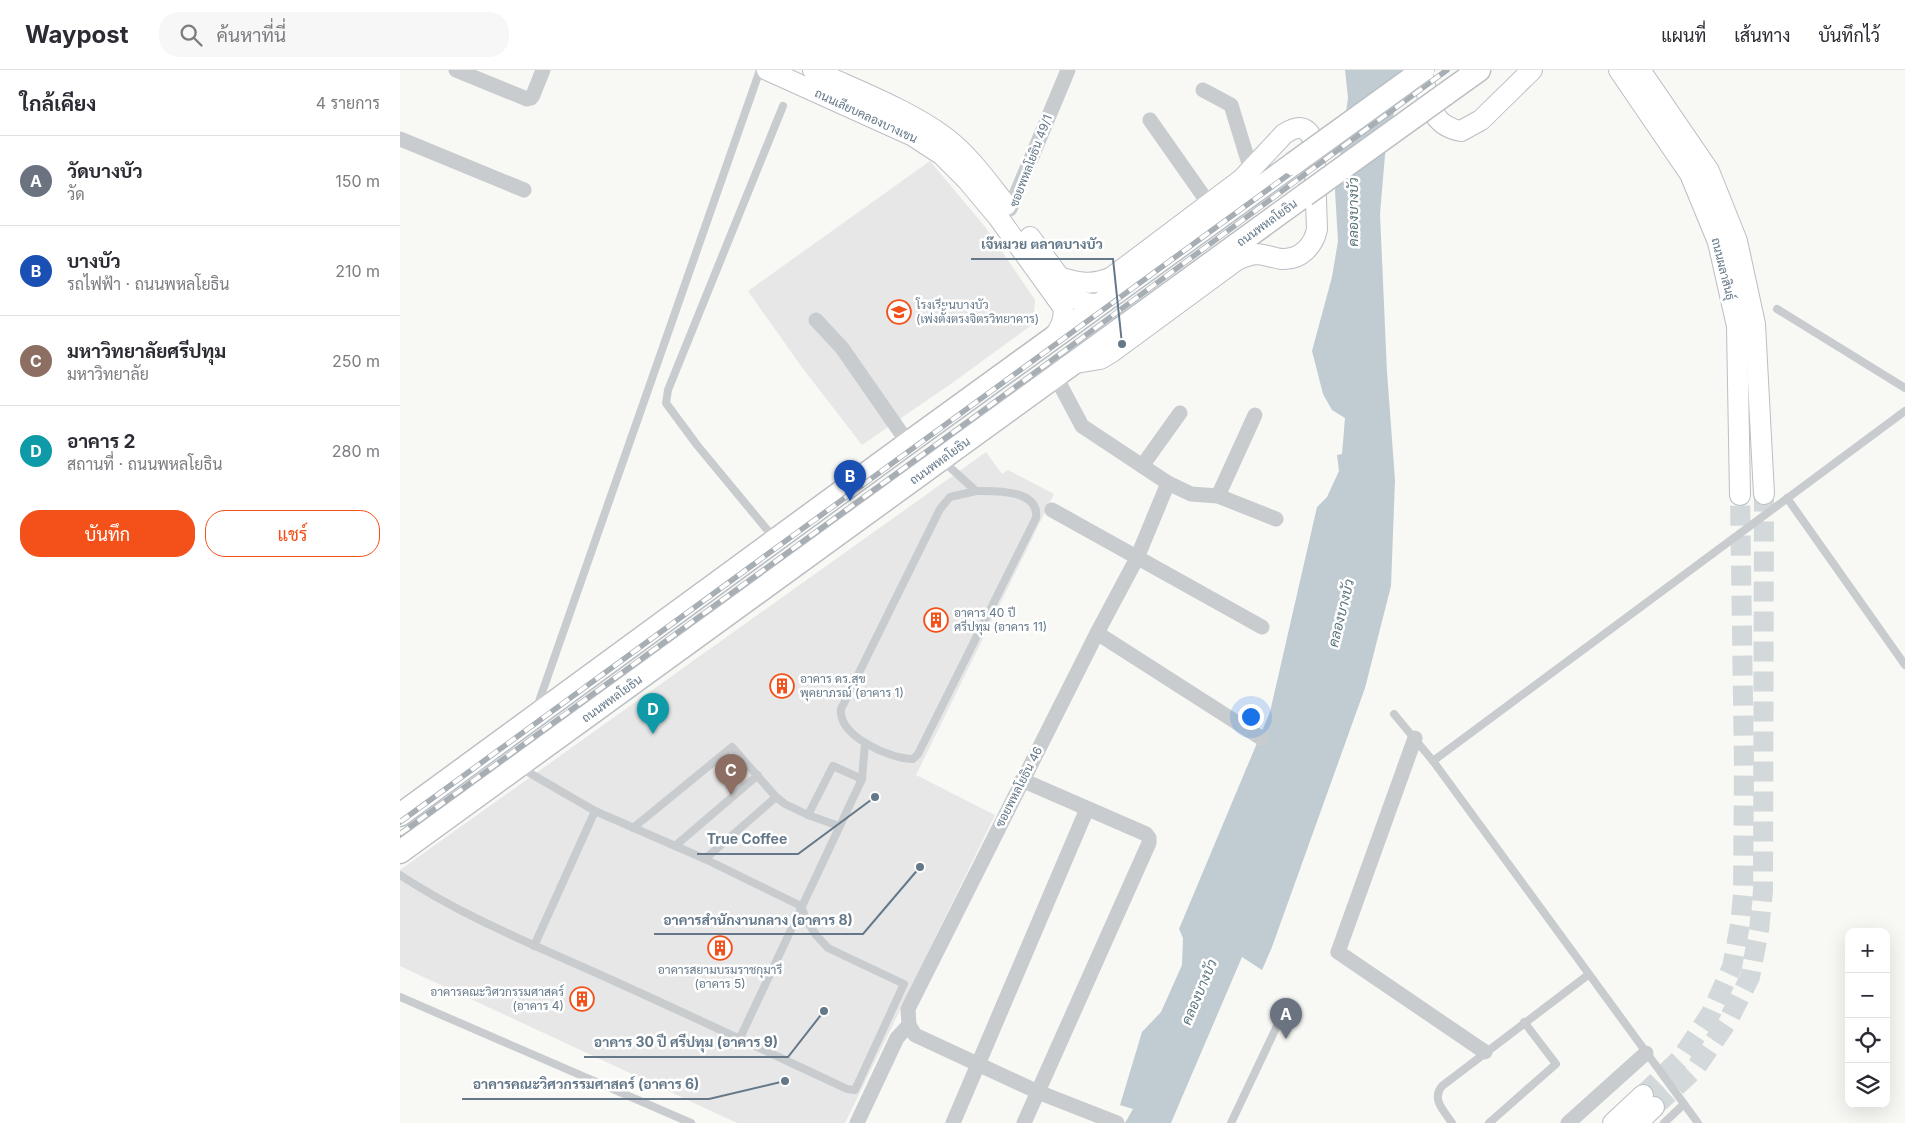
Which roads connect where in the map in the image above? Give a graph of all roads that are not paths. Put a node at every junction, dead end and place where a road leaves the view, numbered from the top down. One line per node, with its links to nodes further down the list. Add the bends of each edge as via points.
1 (456, 70): 2 (street, via 527,99 531,98)
2 (542, 70)
3 (760, 70): 48 (lane)
4 (767, 70): 17 (main road, ถนนเลียบคลองบางเขน, via 913,136 942,155)
5 (813, 70): 17 (main road, ถนนเลียบคลองบางเขน, via 918,120 946,138 972,163)
6 (1068, 70): 19 (street, ซอยพหลโยธิน 49/1)
7 (1422, 70): 9 (main road, via 1435,117 1442,124 1462,131 1481,120); 21 (main road, bridge)
8 (1479, 70): 25 (main road, ถนนพหลโยธิน, bridge)
9 (1532, 70)
10 (1632, 72): 36 (main road, ถนนผลาสินธุ์, via 1709,171 1737,241 1755,324); 37 (main road, ถนนผลาสินธุ์, via 1690,174 1718,242 1736,326)
11 (1203, 90): 15 (street, via 1231,105)
12 (783, 106): 42 (lane, via 668,390 666,403)
13 (1150, 120): 18 (street)
14 (400, 139): 16 (street)
15 (1251, 170): 18 (main road); 25 (main road, via 1292,129 1307,130 1312,136 1317,229 1310,246 1289,259 1261,254 1244,256 1112,352)
16 (524, 190)
17 (989, 195): 19 (main road, ถนนเลียบคลองบางเขน)
18 (1209, 204): 20 (main road, via 1112,277 1088,284)
19 (1004, 213): 20 (main road, ซอยพหลโยธิน 49/1); 24 (main road, ซอยพหลโยธิน 49/1, via 1063,307 1062,323)
20 (1059, 277): 21 (main road, ซอยพหลโยธิน 49/1, via 1074,297 1091,305)
21 (1100, 303): 24 (main road)
22 (1777, 308): 27 (lane)
23 (816, 320): 31 (street, via 842,348)
24 (1054, 337): 31 (main road)
25 (1076, 363): 26 (main road, ถนนพหลโยธิน)
26 (1056, 377): 32 (main road, ถนนพหลโยธิน); 33 (street, via 1082,426)
27 (1905, 388)
28 (1905, 411): 39 (lane)
29 (1180, 413): 33 (street)
30 (1255, 415): 38 (street)
31 (908, 443): 42 (main road)
32 (942, 460): 35 (lane); 54 (main road, ถนนพหลโยธิน)
33 (1142, 466): 34 (street)
34 (1168, 484): 38 (street, via 1191,494); 43 (street, ซอยพหลโยธิน 46)
35 (976, 491): 52 (lane, via 950,497 940,509 843,704 841,714 845,726); 52 (lane, via 1004,491 1023,497 1033,503 1037,510 1036,518 918,754 907,759)
36 (1764, 494)
37 (1740, 495)
38 (1218, 496): 41 (street)
39 (1787, 498): 46 (lane); 53 (lane)
40 (1052, 510): 43 (street)
41 (1276, 519)
42 (776, 540): 48 (main road)
43 (1137, 558): 44 (street); 45 (street, ซอยพหลโยธิน 46)
44 (1262, 627)
45 (1097, 632): 49 (street); 57 (street, ซอยพหลโยธิน 46)
46 (1905, 665)
47 (1394, 714): 50 (lane)
48 (533, 718): 51 (main road)
49 (1261, 738)
50 (1415, 738): 53 (lane); 77 (street, via 1338,952)
51 (501, 741): 54 (main road); 61 (main road)
52 (865, 743): 56 (lane)
53 (1433, 761): 71 (lane)
54 (520, 766): 60 (lane); 66 (main road, ถนนพหลโยธิน)
55 (758, 775): 58 (lane); 64 (lane, via 732,747); 65 (lane)
56 (862, 779): 62 (lane, via 831,766); 63 (lane)
57 (1022, 780): 59 (street); 74 (street, ซอยพหลโยธิน 46, via 908,1009)
58 (776, 797): 62 (lane); 67 (lane)
59 (1088, 809): 79 (street); 80 (street, via 1146,834 1149,843)
60 (595, 811): 64 (lane); 70 (lane)
61 (400, 815)
62 (808, 815): 63 (lane)
63 (839, 826): 69 (lane)
64 (633, 828): 65 (lane)
65 (675, 846): 67 (lane)
66 (400, 852)
67 (705, 859): 69 (lane)
68 (400, 875): 70 (lane, via 452,906)
69 (801, 906): 76 (lane); 76 (lane, via 816,935 828,948 904,984 862,1077 854,1090 848,1089)
70 (534, 946): 76 (lane)
71 (1588, 975): 73 (lane); 78 (lane)
72 (400, 996): 83 (lane)
73 (1524, 1022): 77 (lane); 90 (lane, via 1556,1064)
74 (909, 1025): 79 (street, via 915,1034); 84 (street, via 897,1038)
75 (1277, 1026): 88 (lane)
76 (740, 1038)
77 (1485, 1052): 89 (lane, via 1437,1092 1439,1104)
78 (1646, 1053): 81 (lane); 91 (street)
79 (977, 1064): 80 (street); 85 (street)
80 (1038, 1092): 86 (street); 87 (street)
81 (1684, 1104): 82 (lane); 94 (lane)
82 (1654, 1108): 92 (main road); 93 (main road)
83 (691, 1123)
84 (858, 1123)
85 (953, 1123)
86 (1024, 1123)
87 (1117, 1123)
88 (1231, 1123)
89 (1452, 1123)
90 (1488, 1123)
91 (1568, 1123)
92 (1613, 1123)
93 (1637, 1123)
94 (1698, 1123)

